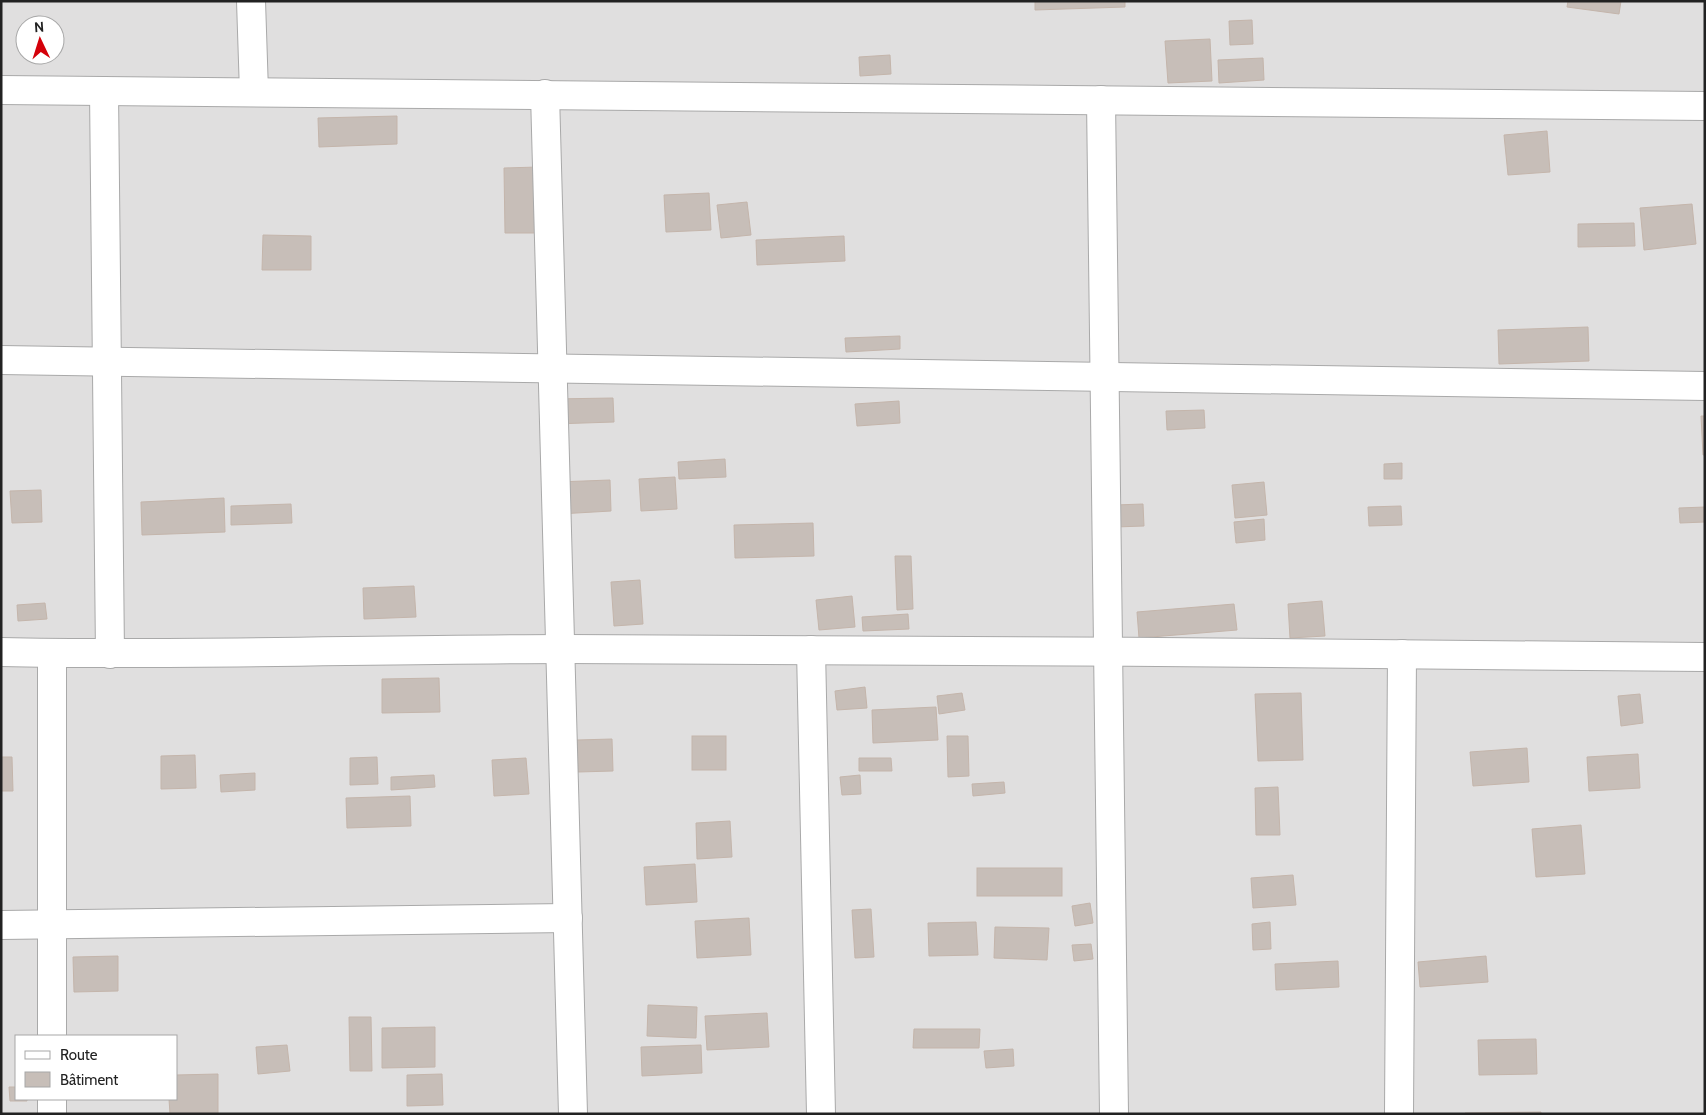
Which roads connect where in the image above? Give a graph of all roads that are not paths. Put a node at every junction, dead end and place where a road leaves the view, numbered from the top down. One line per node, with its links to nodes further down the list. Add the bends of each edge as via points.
1 (251, 1): 4 (street)
2 (1, 90): 3 (street)
3 (104, 90): 4 (street); 9 (street)
4 (254, 92): 5 (street)
5 (546, 94): 6 (street); 10 (street)
6 (1101, 100): 7 (street); 11 (street)
7 (1705, 106)
8 (1, 360): 9 (street)
9 (108, 362): 10 (street); 18 (street)
10 (553, 368): 11 (street); 13 (street)
11 (1104, 377): 12 (street); 15 (street)
12 (1705, 386)
13 (560, 649): 14 (street); 18 (street); 21 (street)
14 (811, 650): 15 (street); 28 (street)
15 (1108, 650): 19 (street); 29 (street)
16 (1, 652): 17 (street)
17 (52, 653): 18 (street); 22 (street)
18 (110, 654)
19 (1402, 654): 20 (street); 30 (street)
20 (1705, 657)
21 (568, 918): 22 (street); 27 (street)
22 (52, 924): 23 (street); 24 (street)
23 (1, 925)
24 (52, 1035)
25 (52, 1100): 26 (street)
26 (52, 1114)
27 (573, 1114)
28 (821, 1114)
29 (1114, 1114)
30 (1399, 1114)

